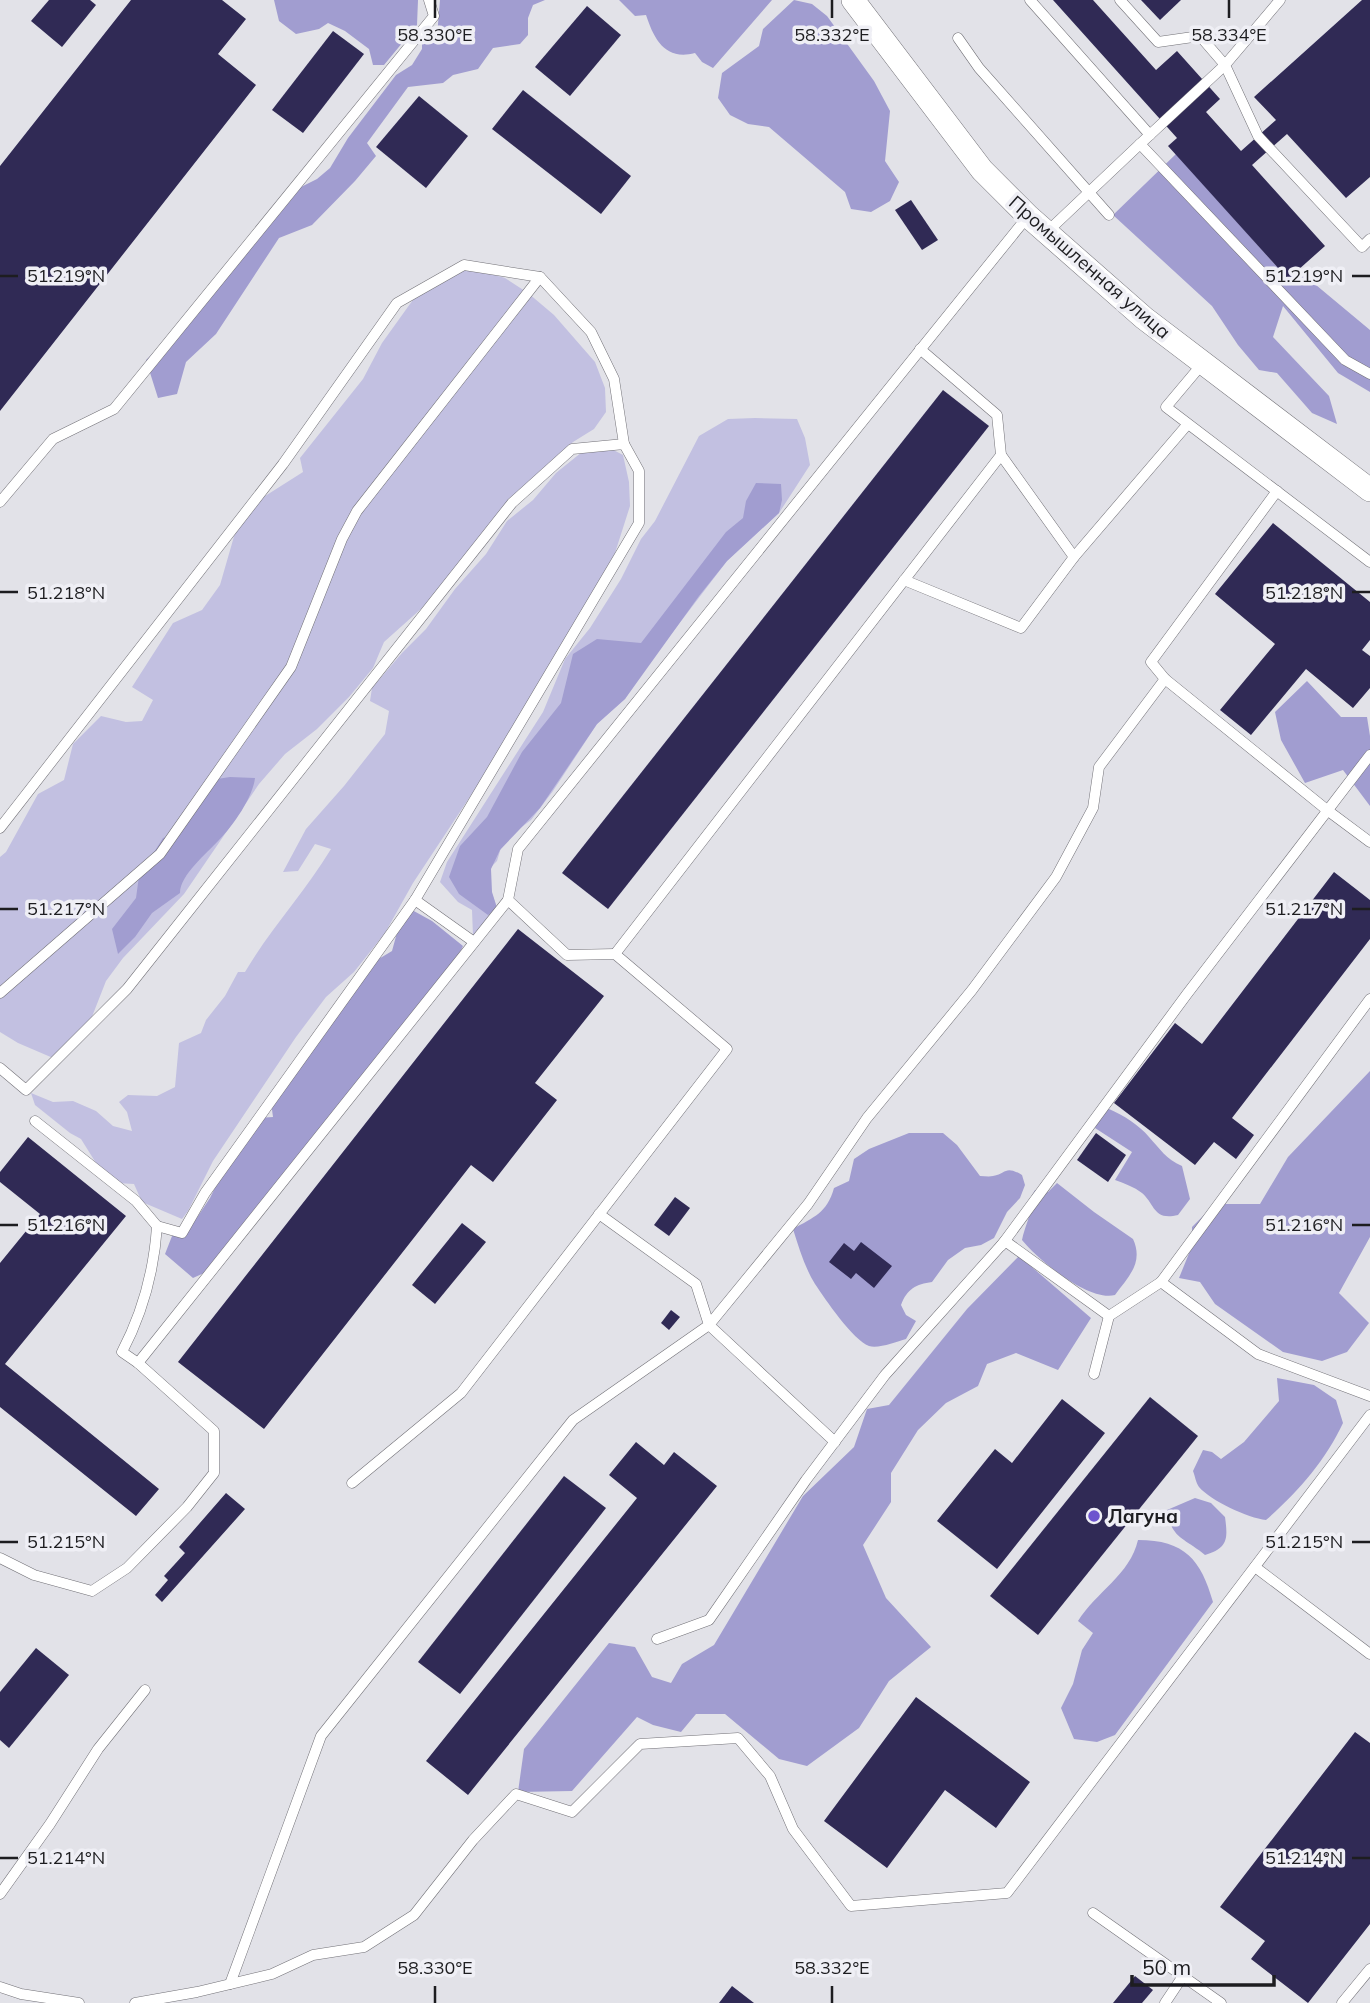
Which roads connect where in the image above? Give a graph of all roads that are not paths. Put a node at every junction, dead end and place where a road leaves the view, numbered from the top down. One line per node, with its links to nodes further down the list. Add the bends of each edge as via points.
1 (429, 0): 24 (lane, via 434,16 114,409 53,439)
2 (853, 0): 12 (street, Промышленная улица, via 982,170)
3 (1030, 0): 8 (lane)
4 (1120, 0): 7 (lane, via 1158,42 1200,36)
5 (1278, 1): 7 (lane)
6 (958, 38): 10 (lane)
7 (1226, 65): 8 (lane); 14 (lane, via 1258,136 1362,247)
8 (1150, 135): 9 (lane)
9 (1140, 144): 10 (lane); 18 (lane, via 1345,360)
10 (1089, 192): 11 (lane); 13 (lane)
11 (1109, 215)
12 (1028, 216): 13 (street, Промышленная улица); 16 (lane)
13 (1046, 232): 17 (street, Промышленная улица)
14 (1370, 239)
15 (540, 277): 20 (lane, via 591,332 614,379); 31 (lane, via 464,265 397,303 283,464); 37 (lane, via 357,511 291,667 160,854)
16 (920, 349): 21 (lane, via 997,415); 34 (lane, via 518,849)
17 (1203, 363): 19 (lane, via 1166,407); 22 (street, Промышленная улица)
18 (1370, 374)
19 (1187, 425): 23 (lane); 25 (lane)
20 (624, 444): 33 (lane, via 639,471 639,523); 39 (lane, via 572,449 512,503 127,989 26,1090)
21 (1001, 455): 25 (lane); 27 (lane)
22 (1370, 490)
23 (1277, 491): 26 (lane); 28 (lane, via 1151,662)
24 (2, 494)
25 (1074, 557): 27 (lane, via 1021,628)
26 (1370, 562)
27 (904, 580): 36 (lane)
28 (1165, 679): 30 (lane); 46 (lane, via 1099,767 1093,808 1056,877 867,1118 808,1204)
29 (1370, 755): 30 (lane)
30 (1327, 810): 32 (lane); 43 (lane)
31 (0, 828)
32 (1370, 842)
33 (415, 900): 35 (lane); 42 (lane, via 205,1193 182,1233)
34 (508, 900): 35 (lane); 36 (lane, via 568,955)
35 (474, 942): 47 (lane)
36 (615, 954): 41 (lane, via 727,1049)
37 (0, 993)
38 (1370, 999): 44 (lane)
39 (0, 1068)
40 (35, 1121): 42 (lane, via 136,1201)
41 (599, 1214): 46 (lane, via 696,1284); 52 (lane, via 461,1393)
42 (157, 1226): 47 (lane, via 151,1278 122,1352)
43 (1001, 1246): 45 (lane, via 1005,1241); 51 (lane, via 885,1375)
44 (1161, 1282): 45 (lane); 49 (lane, via 1258,1354)
45 (1109, 1316): 48 (lane)
46 (709, 1325): 51 (lane); 62 (lane, via 573,1420 321,1736)
47 (138, 1363): 53 (lane, via 214,1431 214,1473 127,1568 92,1591 34,1575)
48 (1094, 1374)
49 (1370, 1396)
50 (1370, 1415): 54 (lane)
51 (835, 1442): 55 (lane, via 709,1619)
52 (352, 1483)
53 (0, 1559)
54 (1255, 1567): 56 (lane); 62 (lane, via 1007,1893 851,1906 793,1829 770,1776 738,1738 640,1744 572,1812 516,1794 414,1915 364,1947 313,1955 272,1974)
55 (657, 1639)
56 (1370, 1654)
57 (145, 1690): 58 (lane)
58 (0, 1894)
59 (1093, 1913): 61 (lane)
60 (1370, 1969): 68 (lane)
61 (1183, 1976): 66 (lane); 67 (lane)
62 (230, 1984): 65 (lane)
63 (0, 1987): 64 (lane)
64 (79, 2003)
65 (135, 2003)
66 (1165, 2003)
67 (1221, 2003)
68 (1342, 2003)

